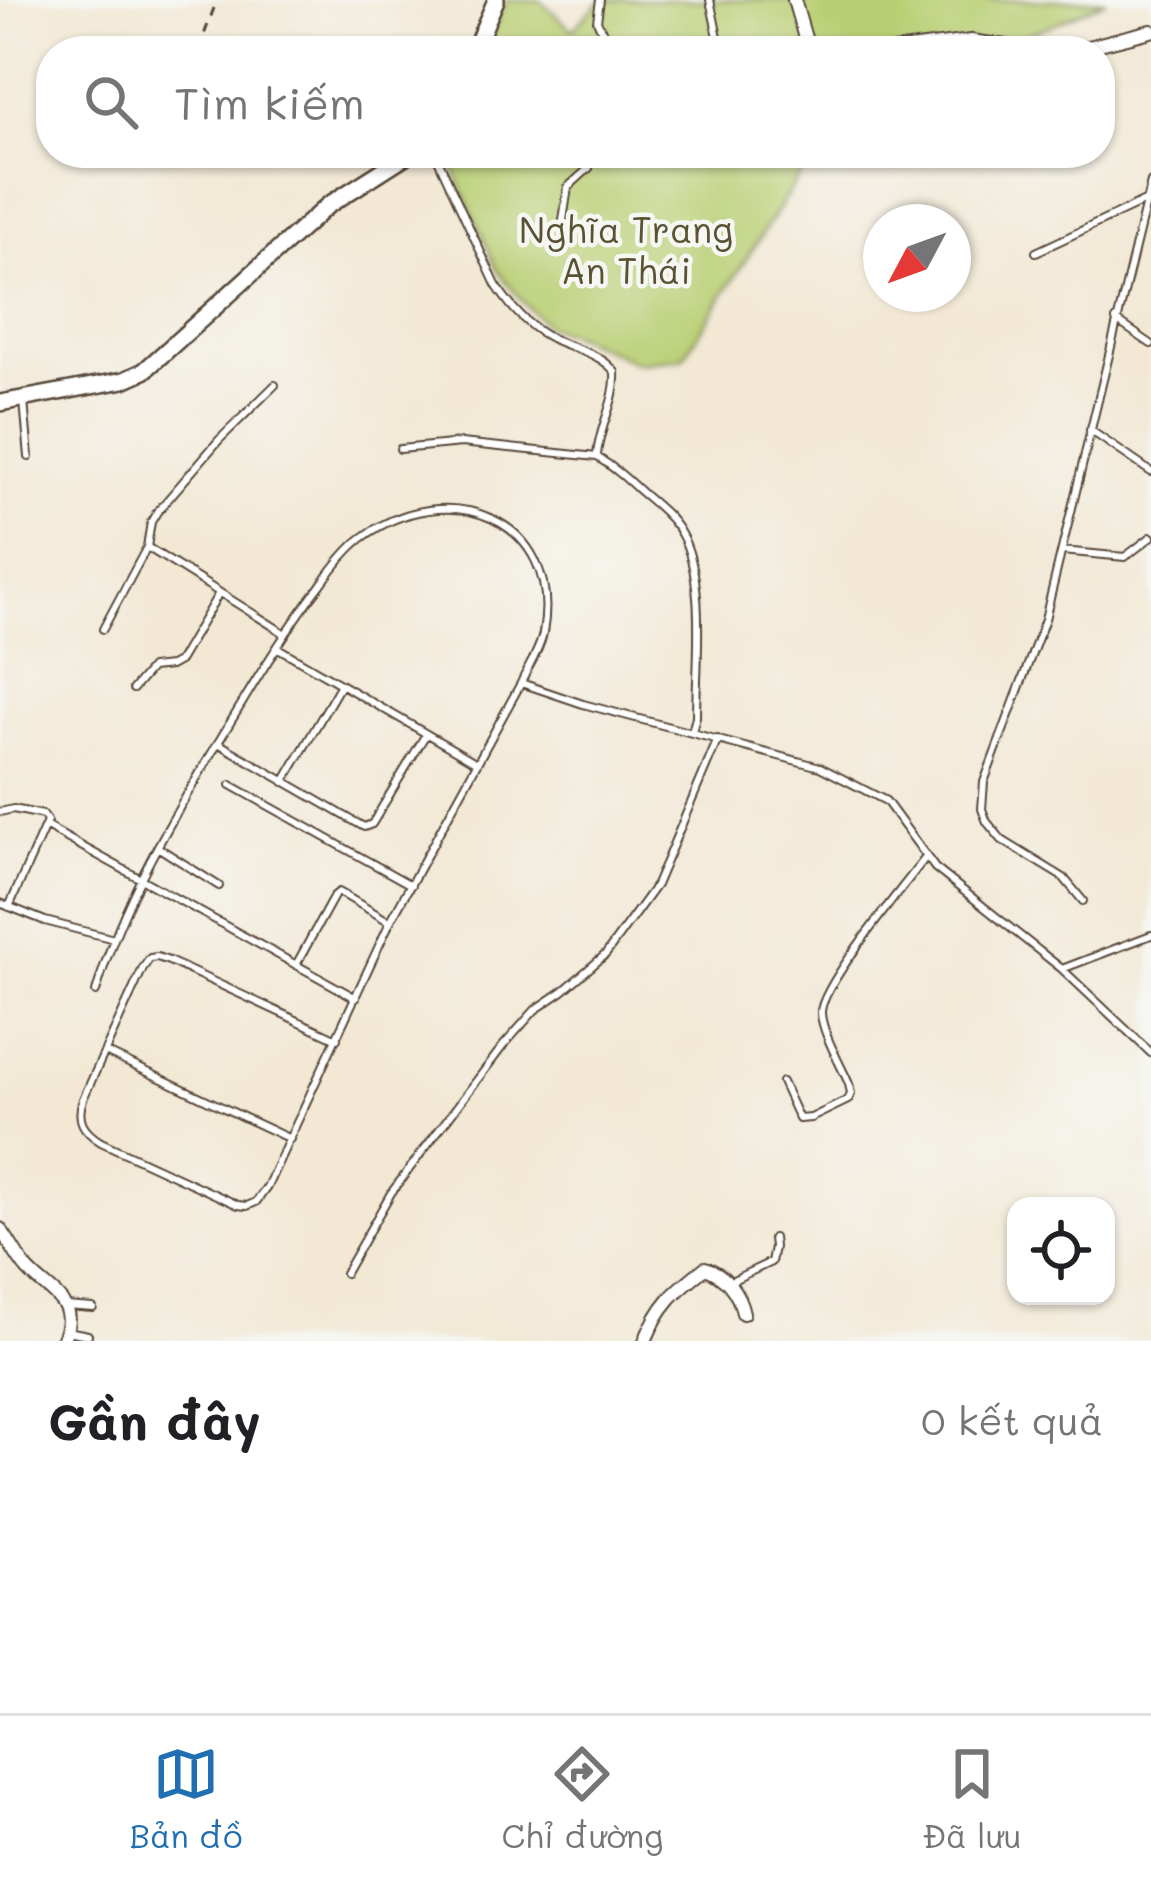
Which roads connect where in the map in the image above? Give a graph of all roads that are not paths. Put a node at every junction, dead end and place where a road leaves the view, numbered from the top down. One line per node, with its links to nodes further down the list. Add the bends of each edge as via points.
1 (496, 0): 6 (street)
2 (599, 0): 7 (lane)
3 (710, 0): 8 (lane)
4 (794, 0): 9 (street)
5 (1151, 31): 10 (street)
6 (480, 36)
7 (605, 36)
8 (718, 36)
9 (804, 36)
10 (1115, 40)
11 (387, 168): 21 (street, via 327,206 144,371)
12 (442, 168): 26 (lane, via 510,305 548,337 615,372)
13 (589, 168): 16 (lane, via 568,187)
14 (1151, 182): 15 (lane)
15 (1149, 202): 17 (lane); 18 (lane)
16 (562, 226)
17 (1036, 252)
18 (1116, 320): 19 (lane); 23 (lane)
19 (1151, 344)
20 (275, 385): 29 (lane, via 157,512)
21 (24, 399): 22 (street); 25 (lane)
22 (0, 404)
23 (1090, 430): 27 (lane); 30 (lane)
24 (400, 448): 26 (lane, via 460,443)
25 (29, 457)
26 (597, 457): 38 (lane, via 665,513 692,557)
27 (1151, 472)
28 (1151, 537): 30 (lane, via 1125,557)
29 (147, 547): 31 (lane); 32 (lane)
30 (1062, 551): 52 (lane, via 1046,619 984,782 982,809 1002,840 1064,878)
31 (219, 593): 33 (lane); 37 (lane, via 178,661 151,668)
32 (103, 628)
33 (284, 633): 34 (lane); 35 (lane, via 358,540 403,514 468,511 512,530 536,562 543,636)
34 (276, 647): 36 (lane); 41 (lane)
35 (520, 682): 38 (lane); 42 (lane)
36 (340, 684): 39 (lane); 43 (lane)
37 (133, 689)
38 (692, 732): 40 (lane)
39 (426, 734): 42 (lane); 43 (lane, via 370,826)
40 (718, 739): 48 (lane, via 820,767 886,801); 68 (lane, via 656,885 606,954 503,1046 392,1192)
41 (218, 743): 43 (lane); 47 (lane)
42 (477, 764): 51 (lane)
43 (284, 782)
44 (231, 784): 51 (lane)
45 (0, 812): 46 (lane, via 27,810 43,815)
46 (45, 826): 49 (lane); 53 (lane)
47 (159, 848): 49 (lane); 50 (lane)
48 (926, 857): 58 (lane); 64 (lane, via 820,1008 848,1100 800,1119)
49 (141, 880): 56 (lane); 57 (lane)
50 (220, 886)
51 (411, 886): 54 (lane)
52 (1083, 902)
53 (4, 904): 56 (lane)
54 (390, 922): 57 (lane, via 339,892); 60 (lane)
55 (1151, 937): 58 (lane)
56 (114, 939): 59 (lane)
57 (296, 965): 60 (lane)
58 (1062, 969): 63 (lane)
59 (96, 992)
60 (356, 998): 61 (lane)
61 (337, 1039): 62 (lane, via 154,957); 65 (lane)
62 (105, 1052): 65 (lane); 65 (lane, via 79,1113 101,1142 248,1206 264,1195)
63 (1151, 1053)
64 (782, 1082)
65 (290, 1139)
66 (0, 1228): 70 (street)
67 (773, 1238): 69 (lane, via 771,1262)
68 (345, 1273)
69 (728, 1283): 72 (street); 75 (street, via 705,1268 672,1293)
70 (66, 1306): 71 (lane); 74 (street)
71 (93, 1308)
72 (743, 1313)
73 (88, 1335): 74 (lane)
74 (64, 1336)
75 (645, 1341)

